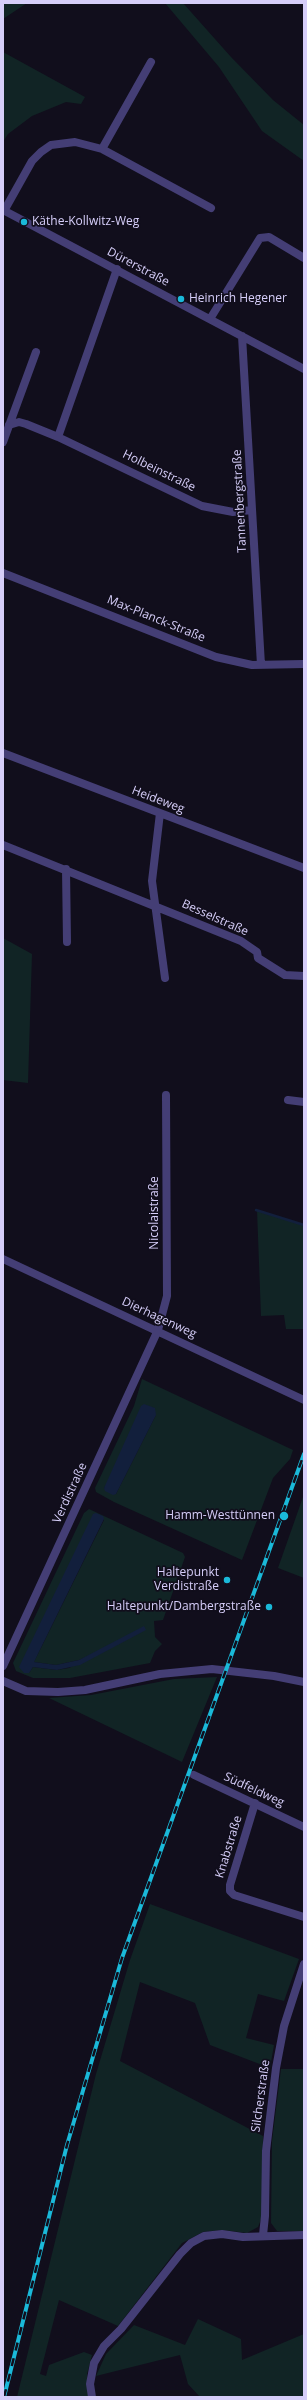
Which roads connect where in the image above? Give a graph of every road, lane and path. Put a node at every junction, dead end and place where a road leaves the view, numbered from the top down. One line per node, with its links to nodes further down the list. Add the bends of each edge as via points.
1 (151, 62): 2 (street)
2 (102, 149): 3 (street); 4 (street, via 75,142 63,142 46,148 32,161)
3 (210, 208)
4 (4, 211): 6 (street, Dürerstraße)
5 (304, 258): 7 (street, via 269,237 260,238)
6 (117, 269): 7 (street, Dürerstraße); 12 (street)
7 (210, 319): 8 (street, Dürerstraße)
8 (242, 336): 10 (street, Dürerstraße); 14 (street, Tannenbergstraße)
9 (36, 352): 11 (street)
10 (304, 369)
11 (9, 425): 12 (street, Holbeinstraße, via 19,422); 13 (street)
12 (58, 437): 14 (street, Holbeinstraße, via 202,506 233,512)
13 (3, 442)
14 (252, 510): 17 (street, Tannenbergstraße)
15 (3, 573): 17 (street, Max-Planck-Straße, via 216,657)
16 (304, 664): 17 (street, Max-Planck-Straße)
17 (261, 665)
18 (3, 753): 19 (street, Heideweg)
19 (160, 813): 21 (street, Heideweg); 23 (street, via 152,881)
20 (3, 845): 22 (street, Besselstraße)
21 (304, 868)
22 (66, 869): 23 (street, Besselstraße); 24 (street)
23 (155, 904): 25 (street, Besselstraße, via 241,941 257,952 258,958 285,975); 26 (street)
24 (67, 942)
25 (304, 976)
26 (165, 978)
27 (166, 1095): 31 (street, Nicolaistraße, via 167,1296)
28 (288, 1100): 29 (street)
29 (304, 1102)
30 (3, 1259): 31 (street, Dierhagenweg)
31 (158, 1330): 32 (street, Dierhagenweg); 33 (street, Verdistraße)
32 (304, 1400)
33 (3, 1666)
34 (3, 1681): 35 (street, via 26,1690 58,1692 85,1690 160,1674 212,1669)
35 (304, 1682)
36 (194, 1775): 37 (street, Südfeldweg)
37 (255, 1803): 38 (street, Südfeldweg); 39 (street, Knabstraße, via 230,1891 234,1895)
38 (304, 1827)
39 (304, 1917)
40 (304, 1964): 41 (street, Silcherstraße, via 284,2026 276,2068 266,2151)
41 (263, 2235): 42 (street); 43 (street, via 204,2236 191,2242 121,2329 104,2346 94,2363 90,2384)
42 (304, 2236)
43 (92, 2397)

